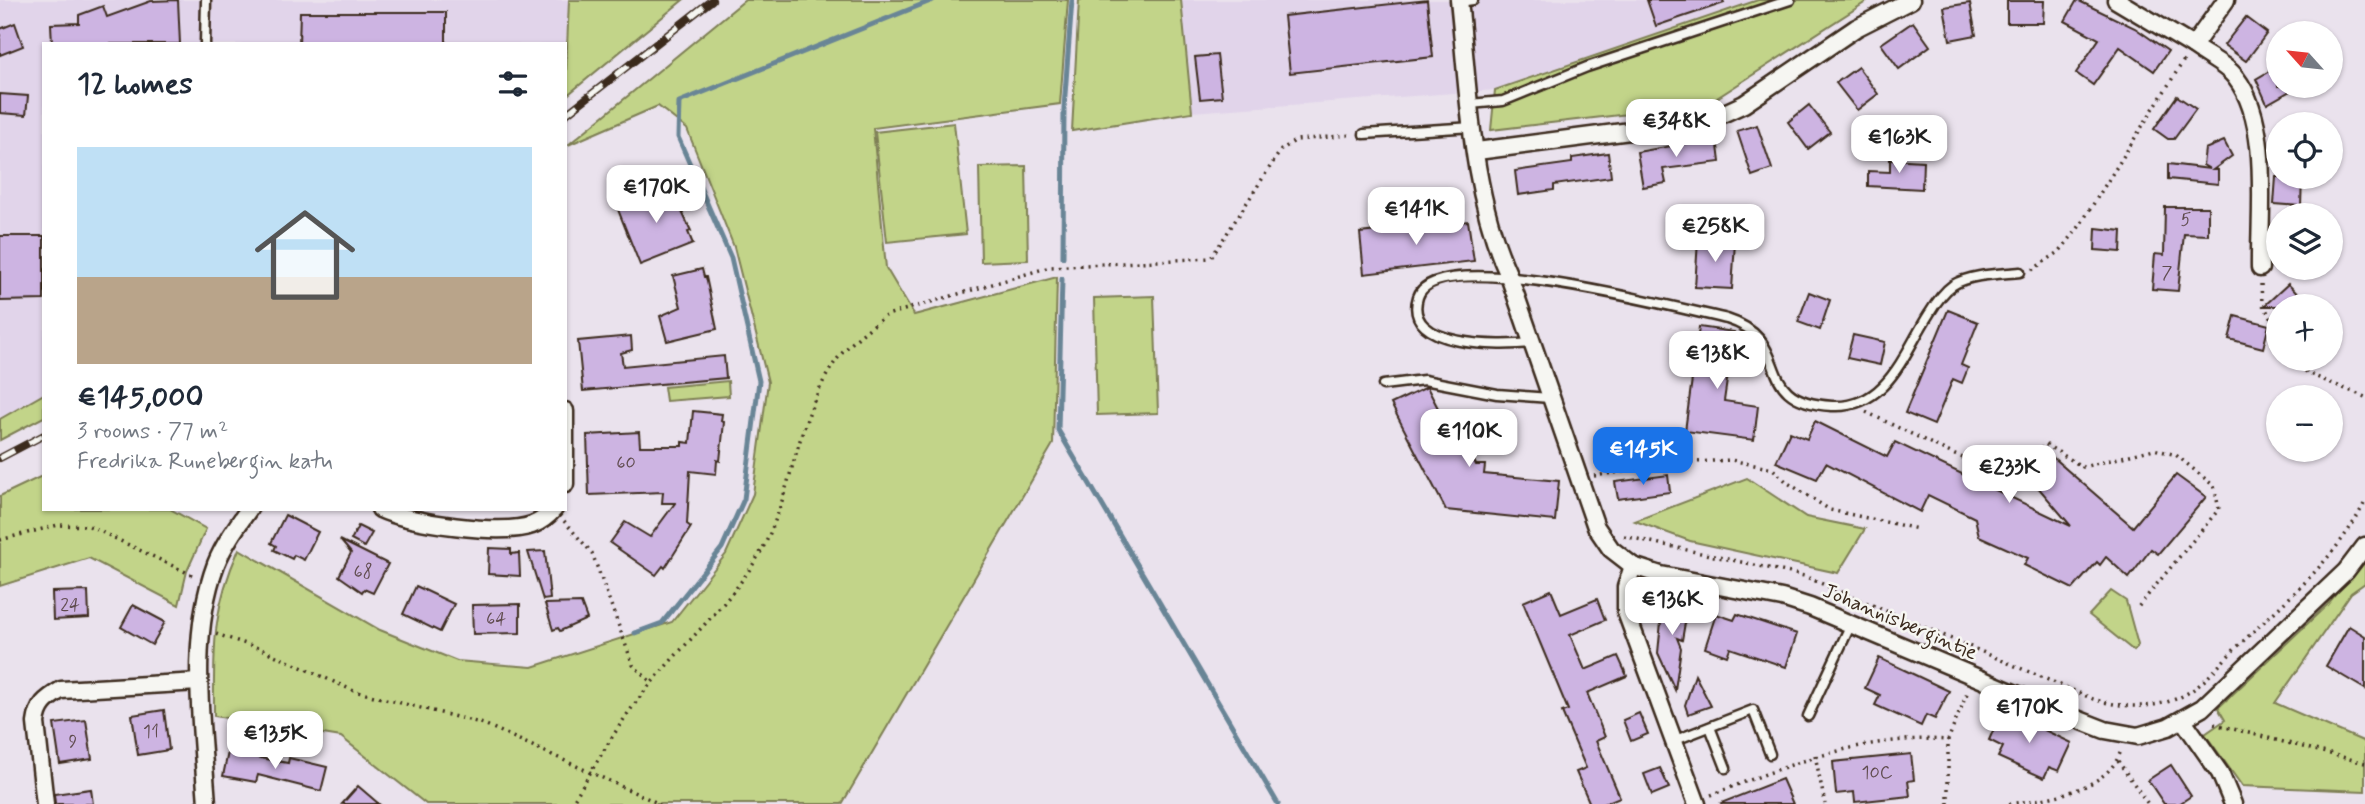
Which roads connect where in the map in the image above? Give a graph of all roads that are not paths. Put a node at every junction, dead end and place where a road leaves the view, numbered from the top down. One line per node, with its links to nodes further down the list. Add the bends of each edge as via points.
1 (206, 0): 7 (lane)
2 (1790, 0): 9 (lane, via 1587,67 1503,101)
3 (1911, 0): 12 (street, via 1856,28 1744,104 1707,121)
4 (2116, 0): 8 (street)
5 (2225, 0): 8 (street)
6 (1464, 1): 9 (street)
7 (205, 42)
8 (2193, 47): 13 (street, via 2234,75 2249,97 2258,136)
9 (1471, 104): 10 (street)
10 (1474, 127): 11 (lane); 12 (street)
11 (1364, 134)
12 (1477, 151): 15 (street, via 1488,222)
13 (2260, 268)
14 (2020, 272): 15 (lane, via 1985,275 1953,285 1934,307 1887,385 1853,405 1815,404 1792,396 1775,377 1766,346 1742,324 1566,284)
15 (1509, 276): 16 (street); 16 (lane, via 1435,282 1417,298 1419,321 1437,336 1487,344)
16 (1532, 343): 18 (street)
17 (1383, 385): 18 (lane, via 1424,380 1497,394)
18 (1550, 398): 23 (street, via 1596,527 1611,549)
19 (248, 511): 25 (street, via 216,564 202,631)
20 (385, 511): 21 (street, via 409,520 481,528 522,527)
21 (553, 511)
22 (2365, 546): 27 (street, Johannisbergintie, via 2346,570 2202,708)
23 (1633, 566): 24 (street, Johannisbergintie, via 1782,598); 29 (street, via 1626,587 1626,612)
24 (1851, 624): 26 (lane); 27 (street, Johannisbergintie, via 2126,735 2152,733)
25 (199, 682): 33 (street, via 61,690 46,699 37,710 36,723); 34 (street)
26 (1808, 716)
27 (2183, 720): 35 (street, via 2220,773)
28 (1710, 727): 29 (lane); 30 (lane, via 1753,710); 31 (lane)
29 (1673, 741): 32 (street)
30 (1770, 754)
31 (1726, 768)
32 (1697, 802)
33 (45, 804)
34 (207, 804)
35 (2232, 804)

